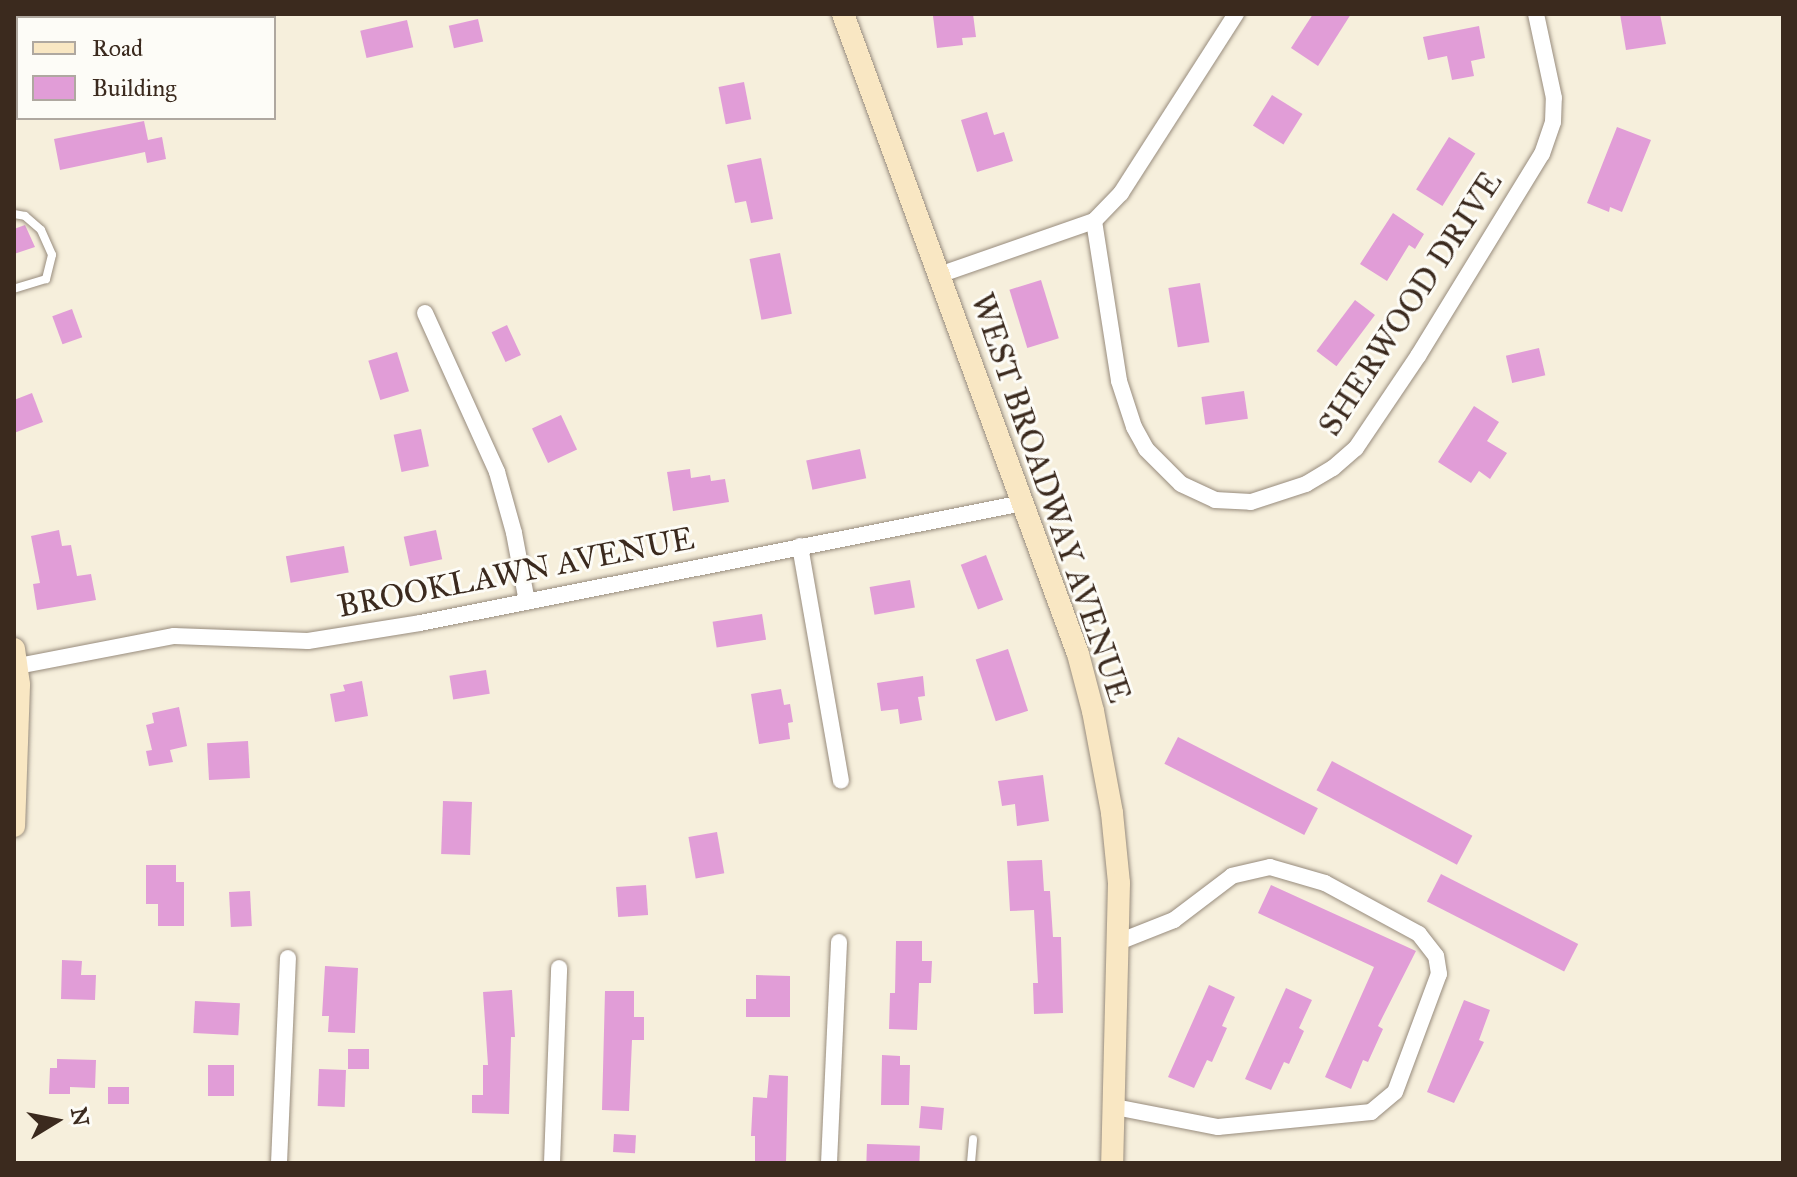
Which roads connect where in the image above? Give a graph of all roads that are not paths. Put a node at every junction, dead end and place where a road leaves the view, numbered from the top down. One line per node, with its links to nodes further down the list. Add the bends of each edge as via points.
1 (843, 14): 6 (main road, WEST BROADWAY AVENUE)
2 (1236, 14): 5 (street, via 1121,193)
3 (1536, 14): 5 (street, SHERWOOD DRIVE, via 1554,98 1553,122 1542,154 1356,448 1306,484 1251,502 1215,500 1181,484 1146,449 1119,381)
4 (14, 214): 7 (lane, via 41,230 52,255 46,279)
5 (1094, 221): 6 (street)
6 (939, 275): 9 (main road, WEST BROADWAY AVENUE)
7 (14, 289)
8 (425, 313): 11 (street, via 497,472)
9 (1023, 503): 10 (street, BROOKLAWN AVENUE); 16 (main road, WEST BROADWAY AVENUE, via 1093,711 1112,813)
10 (800, 546): 11 (street, BROOKLAWN AVENUE); 13 (street)
11 (527, 602): 12 (street, BROOKLAWN AVENUE, via 308,641 174,636)
12 (16, 658): 14 (main road)
13 (841, 780)
14 (15, 791): 15 (main road)
15 (14, 826)
16 (1121, 941): 20 (main road, WEST BROADWAY AVENUE); 20 (street, via 1174,920 1232,876 1270,867 1325,883 1419,934 1436,956 1439,974 1395,1092 1371,1112 1218,1127)
17 (839, 942): 24 (street)
18 (288, 958): 22 (street)
19 (559, 968): 23 (street)
20 (1115, 1107): 26 (main road, WEST BROADWAY AVENUE)
21 (973, 1139): 25 (lane)
22 (279, 1163)
23 (552, 1163)
24 (829, 1163)
25 (971, 1163)
26 (1112, 1163)

